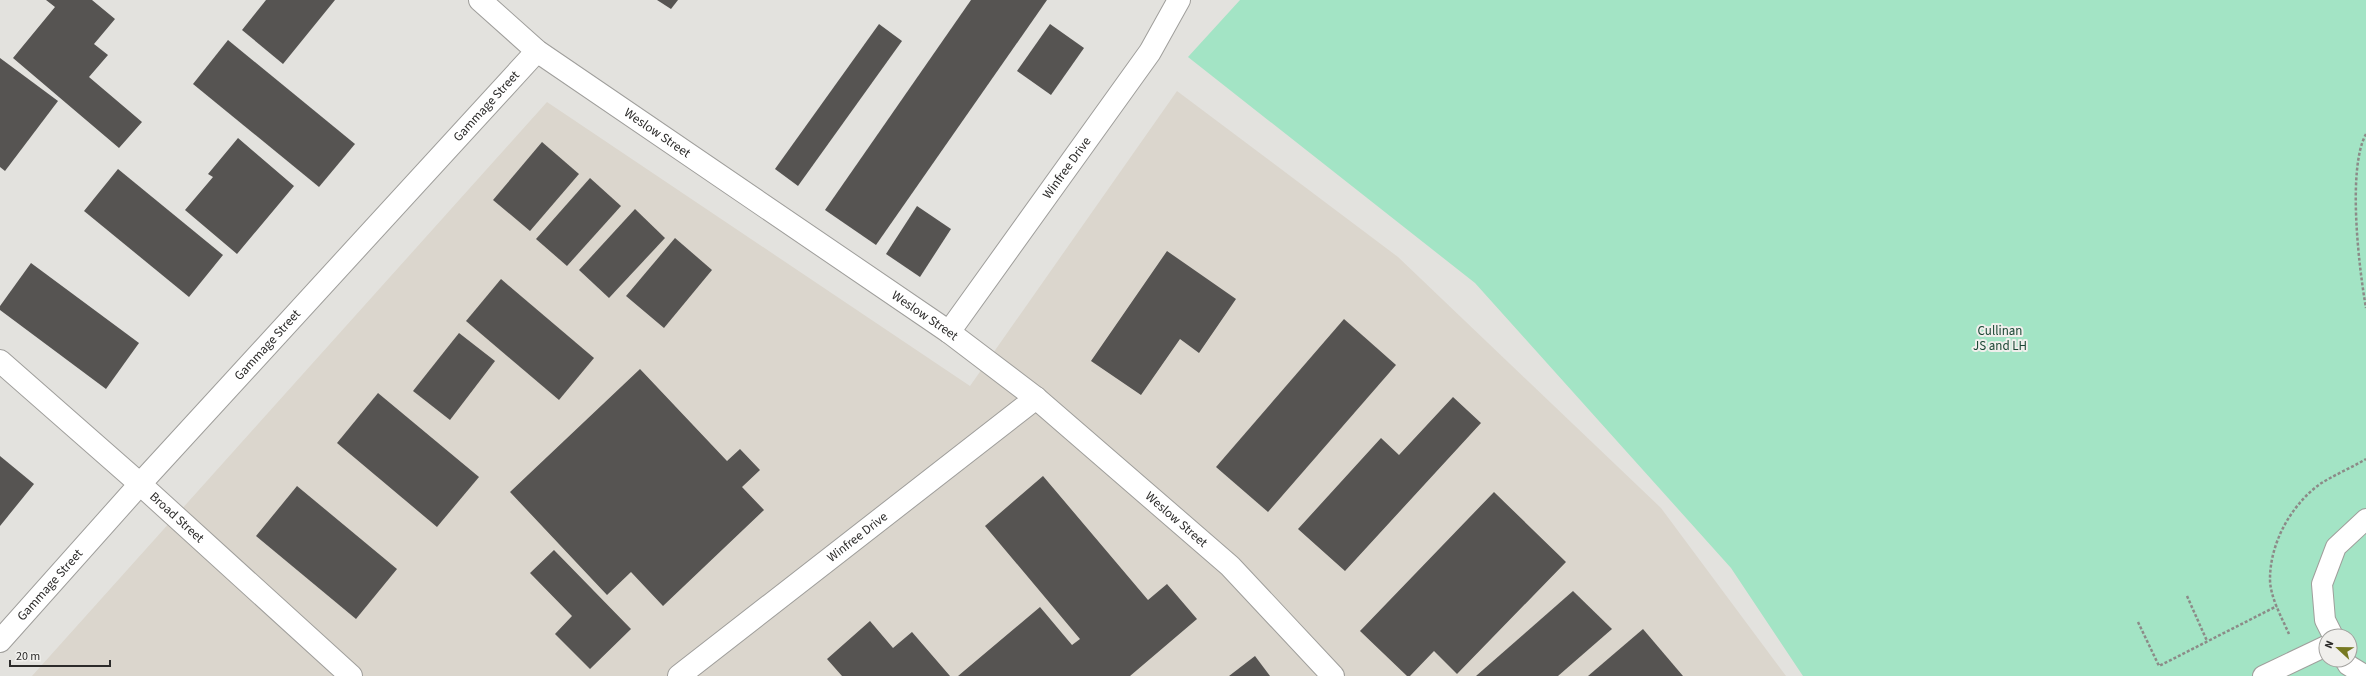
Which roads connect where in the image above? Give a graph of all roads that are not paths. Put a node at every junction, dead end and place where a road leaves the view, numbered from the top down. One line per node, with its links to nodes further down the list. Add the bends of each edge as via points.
1 (480, 0): 3 (street, Weslow Street)
2 (1179, 0): 4 (street, Winfree Drive, via 1150,52)
3 (537, 51): 4 (street, Weslow Street); 7 (street, Gammage Street)
4 (949, 332): 6 (street, Weslow Street)
5 (0, 361): 7 (street, Broad Street)
6 (1036, 398): 14 (street, Winfree Drive); 15 (street, Weslow Street, via 1230,566)
7 (140, 484): 10 (street, Gammage Street); 13 (street, Broad Street)
8 (2366, 519): 9 (lane, via 2336,547 2322,584 2325,620)
9 (2329, 628)
10 (0, 641)
11 (2318, 650): 16 (lane)
12 (2353, 668): 17 (lane)
13 (351, 676)
14 (679, 676)
15 (1333, 676)
16 (2263, 676)
17 (2366, 676)

